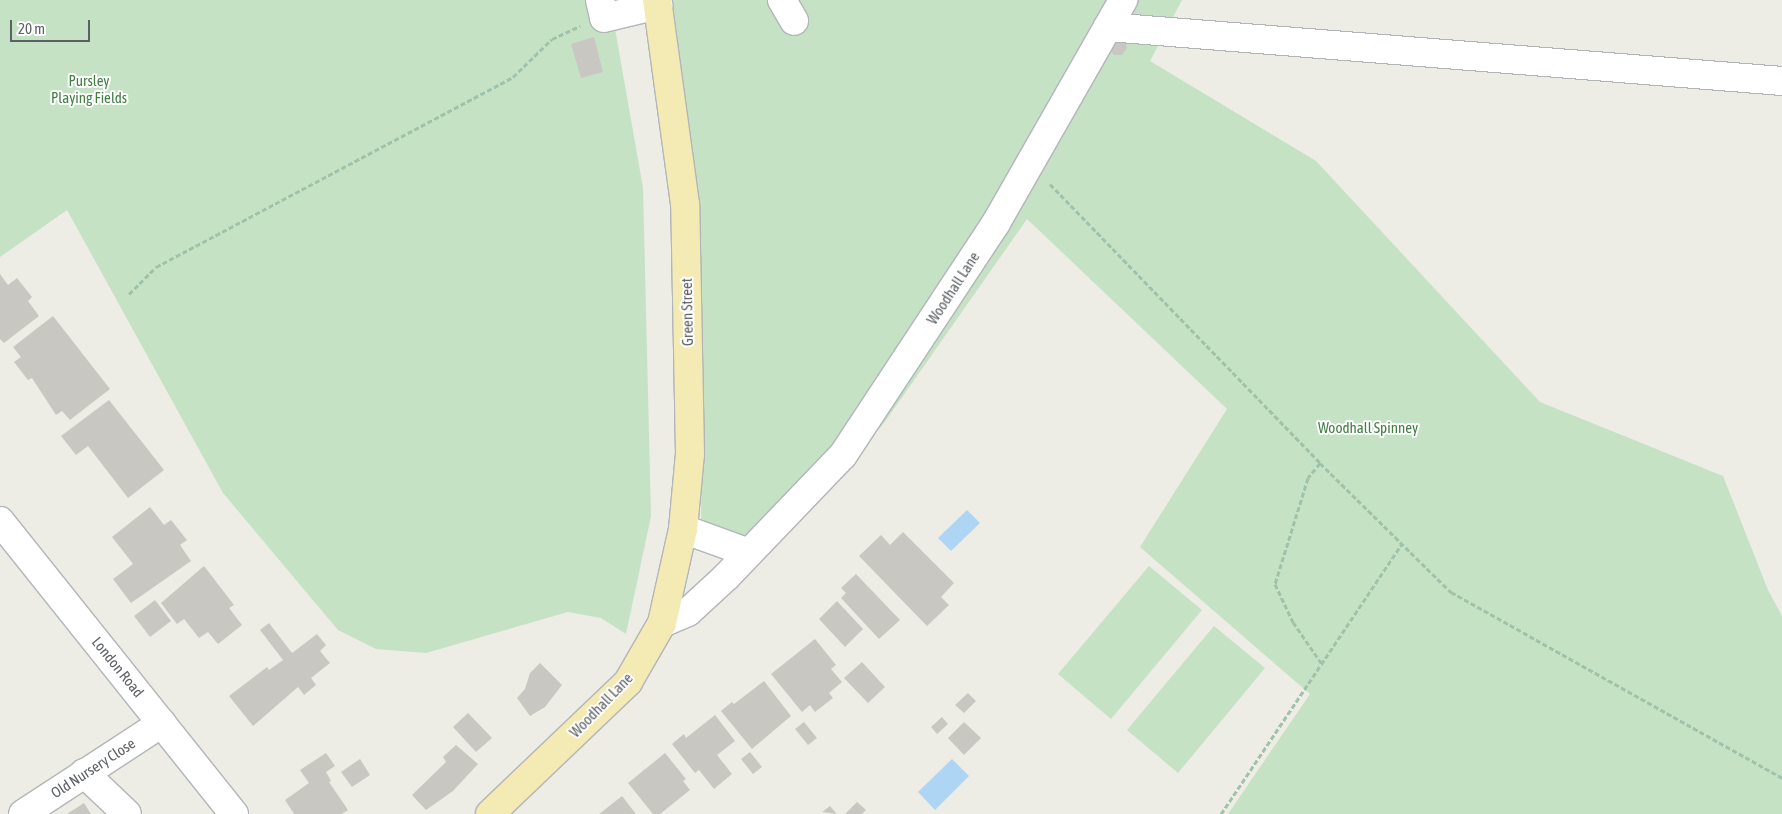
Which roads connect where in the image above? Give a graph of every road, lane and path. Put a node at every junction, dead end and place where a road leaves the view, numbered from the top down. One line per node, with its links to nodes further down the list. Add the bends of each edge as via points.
1 (1123, 0): 4 (street, Woodhall Lane)
2 (657, 3): 3 (street); 10 (main road, Green Street, via 685,204 690,454)
3 (602, 9): 7 (path, via 586,23 552,39 513,77 156,268)
4 (1108, 27): 5 (street); 6 (street, Woodhall Lane)
5 (1782, 81)
6 (1030, 163): 8 (path); 12 (street, Woodhall Lane, via 996,223 843,455)
7 (129, 294)
8 (1320, 463): 11 (path); 14 (path, via 1308,478 1275,584 1293,622)
9 (0, 521): 15 (street, London Road)
10 (683, 529): 12 (street); 13 (main road, Green Street)
11 (1401, 546): 14 (path); 17 (path, via 1451,592)
12 (749, 553): 13 (street, Woodhall Lane, via 688,612)
13 (662, 623): 21 (main road, Woodhall Lane, via 628,682)
14 (1322, 664): 22 (path)
15 (162, 722): 16 (street, Old Nursery Close); 20 (street, London Road)
16 (84, 774): 18 (street, Old Nursery Close); 19 (street)
17 (1782, 778)
18 (23, 814)
19 (127, 814)
20 (234, 814)
21 (490, 814)
22 (1221, 814)

